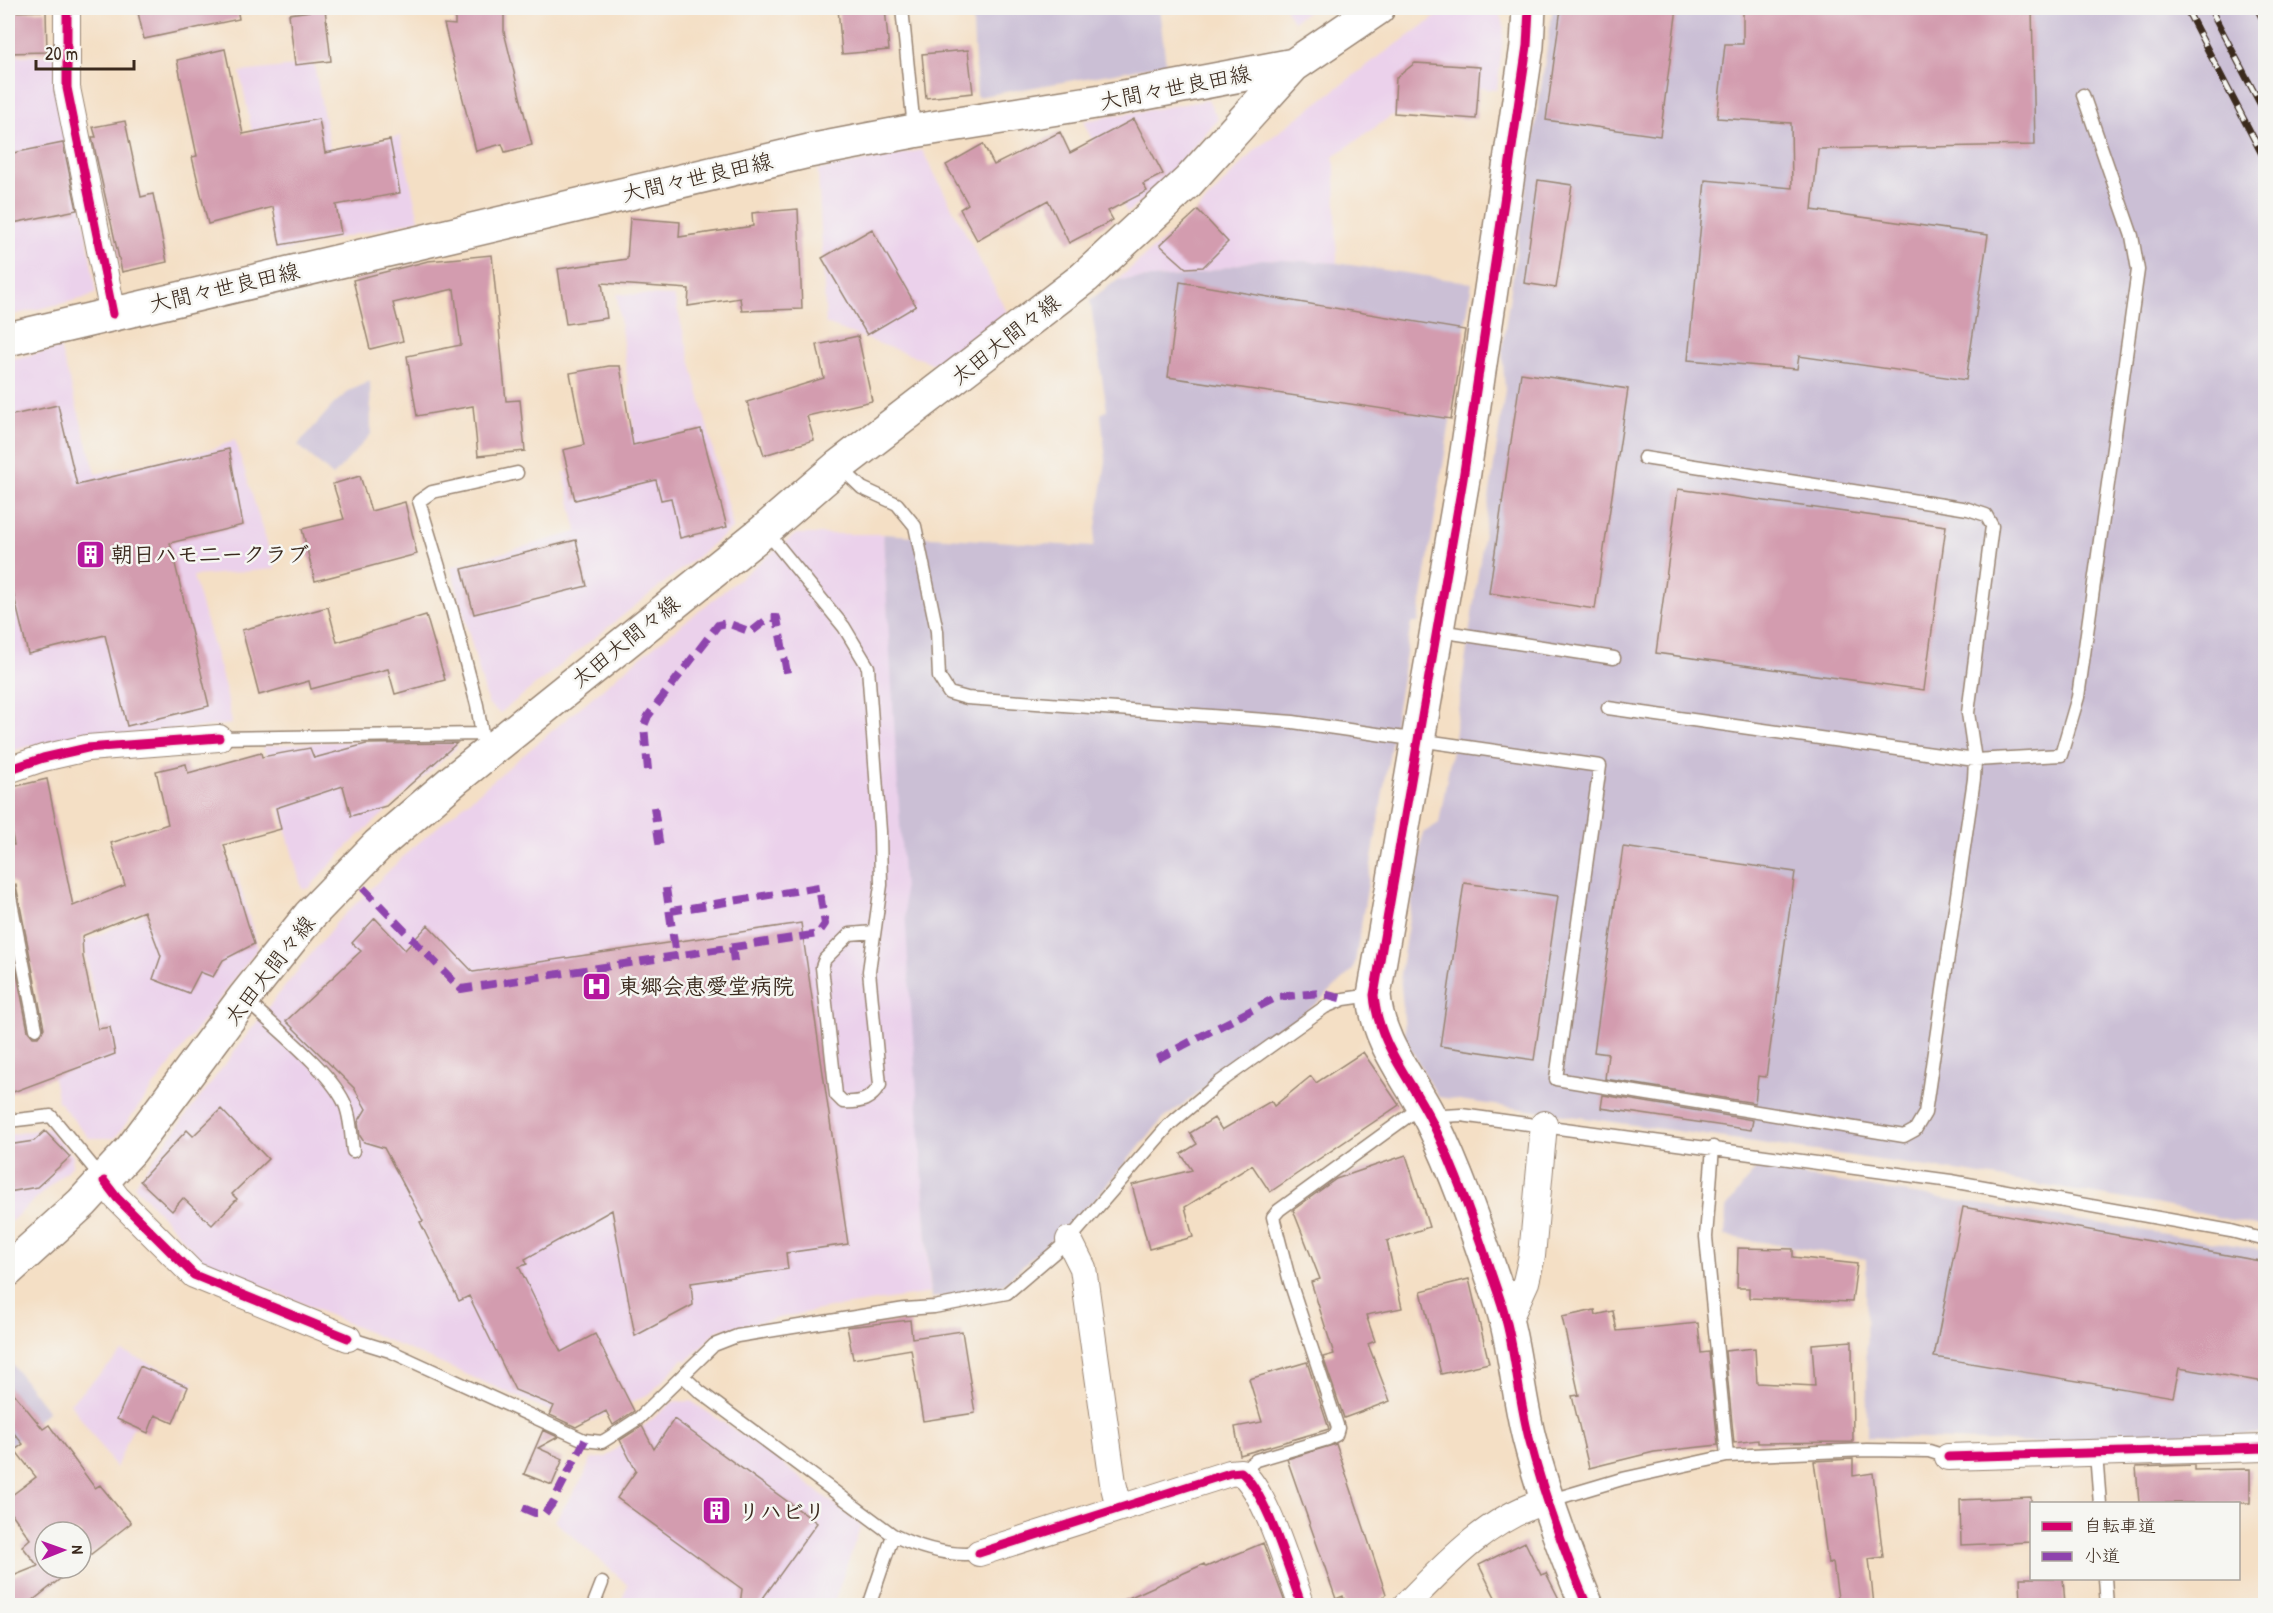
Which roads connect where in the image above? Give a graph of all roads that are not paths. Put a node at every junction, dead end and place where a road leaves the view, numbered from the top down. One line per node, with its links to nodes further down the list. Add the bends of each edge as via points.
1 (67, 8): 8 (street, via 67,88)
2 (902, 8): 7 (lane)
3 (1378, 8): 5 (main road, 大間々世良田線)
4 (1529, 8): 14 (main road, via 1491,303)
5 (1294, 65): 7 (main road, 大間々世良田線, via 1108,100); 11 (main road, 太田大間々線, via 1155,216 1085,277)
6 (2083, 95): 20 (lane, via 2132,236 2138,270 2078,697 2061,755)
7 (914, 130): 8 (main road, 大間々世良田線, via 580,203)
8 (113, 314): 9 (main road, 大間々世良田線)
9 (8, 339)
10 (1644, 458): 20 (lane, via 1986,515 1992,526 1991,542 1968,713)
11 (839, 466): 13 (main road, 太田大間々線); 18 (lane, via 862,488 897,504 915,526 937,631 939,677 949,693 967,698 1293,722)
12 (517, 473): 19 (lane, via 432,492 419,501)
13 (765, 530): 19 (main road, 太田大間々線); 23 (lane, via 844,627 868,667 880,831 881,885)
14 (1438, 630): 15 (lane); 18 (main road)
15 (1614, 658)
16 (1608, 708): 20 (lane)
17 (219, 738): 19 (lane); 21 (street, via 87,748)
18 (1419, 739): 20 (lane, via 1600,766 1556,1079 1904,1136 1915,1130 1925,1113); 24 (main road)
19 (488, 741): 25 (main road, 太田大間々線, via 310,915)
20 (1975, 760)
21 (8, 770)
22 (8, 887): 26 (lane)
23 (874, 932): 23 (lane, via 869,971 880,1085 867,1100 843,1102 837,1095 822,967 850,934)
24 (1374, 995): 27 (main road, via 1380,1030); 33 (lane, via 1344,999 1325,1007 1220,1082 1169,1125)
25 (244, 998): 31 (lane, via 338,1090 345,1104); 32 (main road, 太田大間々線, via 147,1131)
26 (36, 1029)
27 (1427, 1113): 29 (lane); 36 (main road, via 1461,1193); 43 (lane, via 1278,1210 1273,1217 1338,1428 1336,1435 1256,1460)
28 (8, 1121): 32 (lane, via 51,1116)
29 (1544, 1124): 30 (lane); 36 (street, via 1532,1257 1526,1282)
30 (1713, 1147): 34 (lane, via 1951,1181); 41 (lane, via 1706,1237)
31 (353, 1151)
32 (104, 1181): 35 (main road, 太田大間々線); 37 (street, via 194,1275)
33 (1069, 1240): 38 (lane, via 1002,1296 737,1336 714,1346); 46 (street, via 1083,1268)
34 (2265, 1240)
35 (8, 1270)
36 (1507, 1324): 44 (main road, via 1529,1437)
37 (348, 1338): 38 (lane, via 390,1351 584,1440 602,1442 610,1437 639,1418)
38 (683, 1376): 47 (lane)
39 (2265, 1448): 40 (street)
40 (2096, 1454): 42 (street); 45 (lane)
41 (1727, 1456): 42 (lane, via 1867,1450 1929,1451); 44 (lane, via 1622,1479)
42 (1948, 1457)
43 (1241, 1472): 46 (street); 53 (street, via 1259,1496)
44 (1547, 1501): 54 (street, via 1526,1507 1502,1521 1448,1562); 55 (main road)
45 (2100, 1502)
46 (1119, 1507): 48 (street)
47 (893, 1535): 48 (lane, via 916,1546 948,1553); 52 (lane)
48 (979, 1553)
49 (2105, 1580): 56 (lane)
50 (602, 1583): 51 (lane)
51 (593, 1605)
52 (869, 1605)
53 (1302, 1605)
54 (1405, 1605)
55 (1587, 1605)
56 (2107, 1605)

